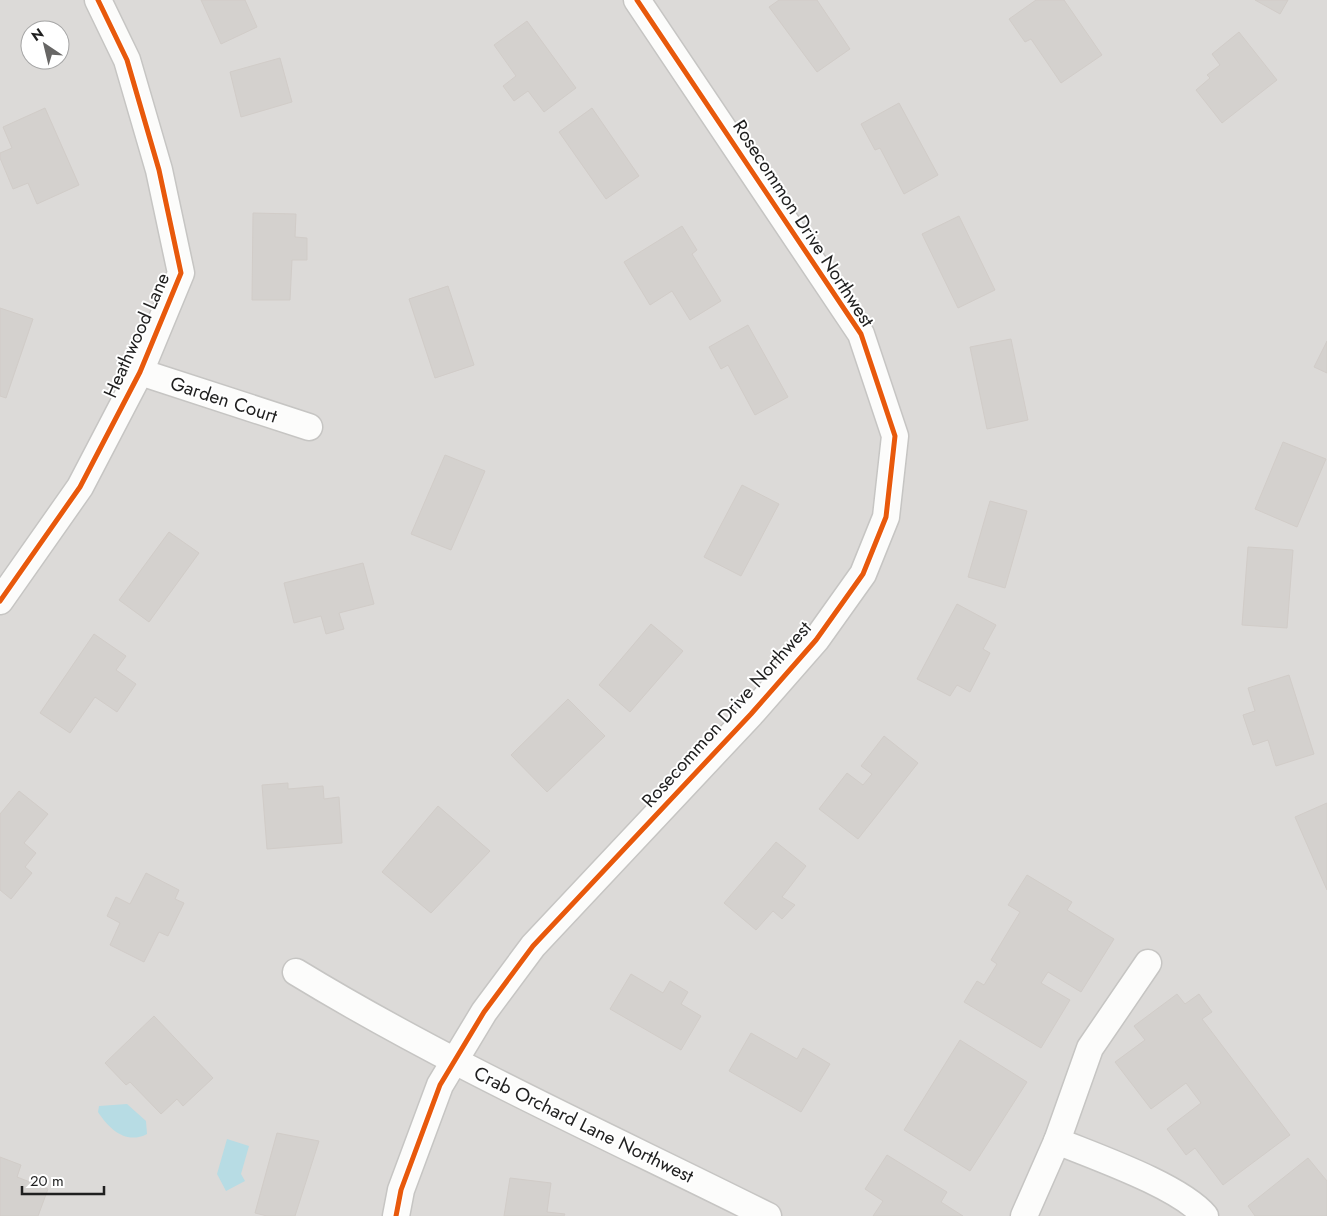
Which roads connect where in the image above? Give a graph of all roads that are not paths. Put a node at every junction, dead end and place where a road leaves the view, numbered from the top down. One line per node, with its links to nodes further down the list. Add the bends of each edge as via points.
1 (98, 0): 3 (street, Heathwood Lane, via 128,60 159,170 181,273)
2 (637, 0): 8 (street, Rosecommon Drive Northwest, via 861,334 895,436 886,517 863,574 816,640 751,714 533,946 484,1012)
3 (140, 372): 4 (street, Garden Court); 5 (street, Heathwood Lane, via 80,487)
4 (308, 427)
5 (0, 601)
6 (1148, 963): 9 (street, via 1090,1048)
7 (296, 972): 8 (street, Crab Orchard Lane Northwest, via 350,1005)
8 (456, 1061): 10 (street, Rosecommon Drive Northwest, via 440,1085 401,1190); 11 (street, Crab Orchard Lane Northwest)
9 (1057, 1141): 12 (street); 13 (street, via 1147,1179 1196,1205)
10 (396, 1216)
11 (768, 1216)
12 (1024, 1216)
13 (1205, 1216)

